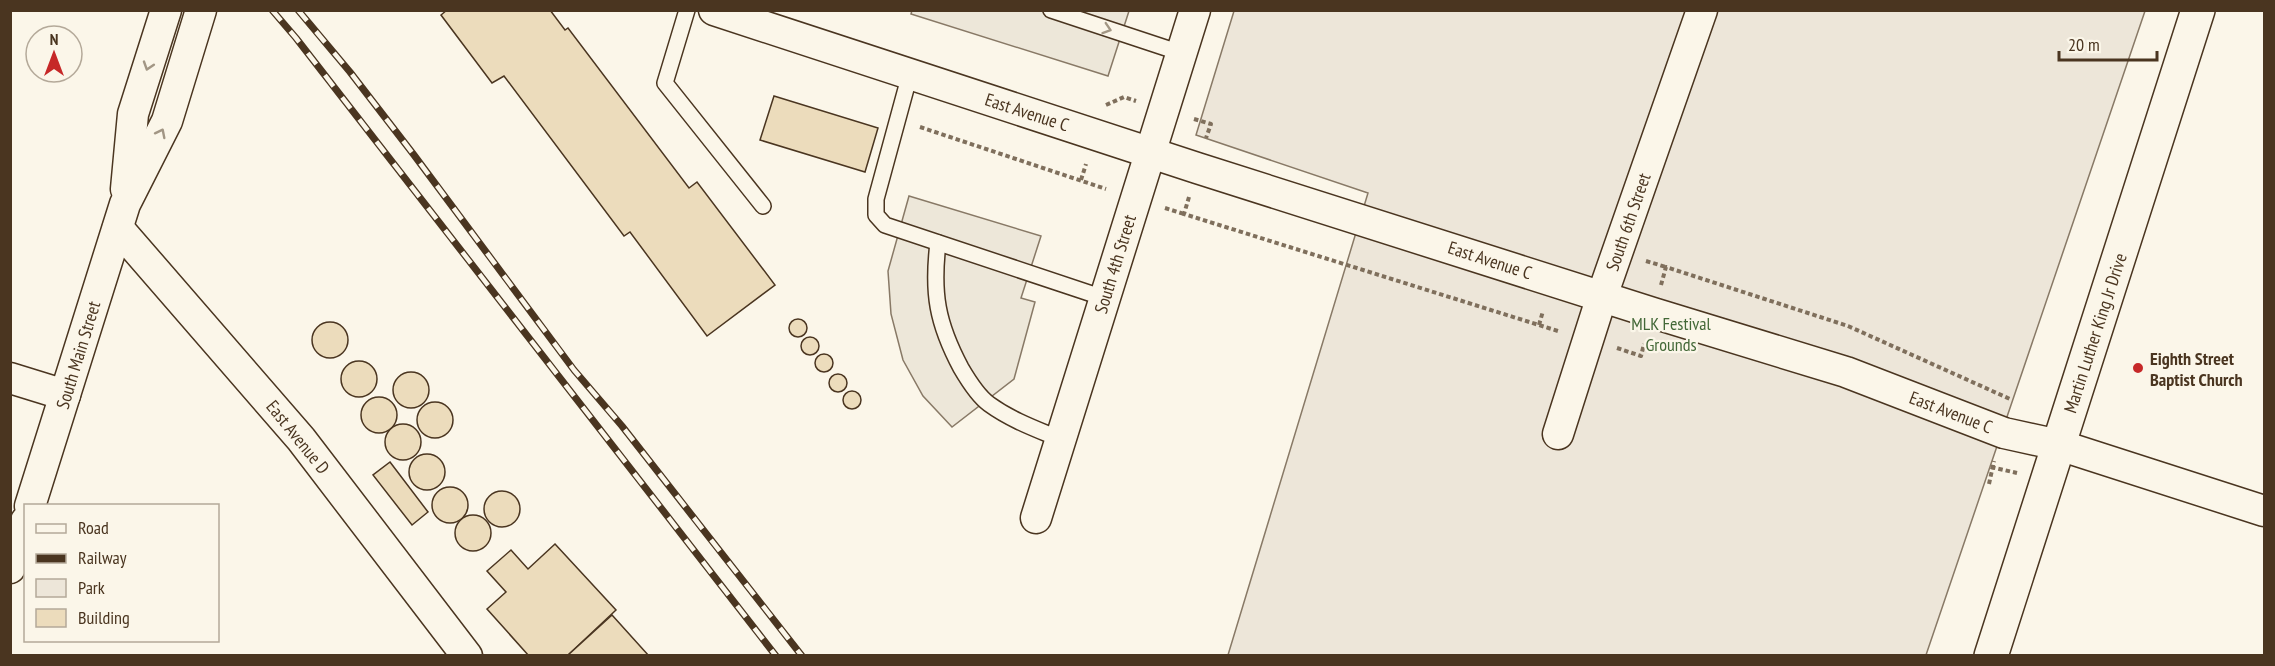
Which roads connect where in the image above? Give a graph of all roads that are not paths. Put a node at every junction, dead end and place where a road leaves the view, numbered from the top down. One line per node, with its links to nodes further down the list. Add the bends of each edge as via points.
1 (166, 10): 13 (street, South Main Street, one-way to 13, via 133,114)
2 (201, 10): 13 (street, South Main Street, one-way to 2, via 167,121)
3 (687, 10): 12 (lane, via 665,83)
4 (714, 10): 10 (street, East Avenue C)
5 (1051, 10): 9 (lane, one-way to 9)
6 (1195, 10): 9 (street, South 4th Street)
7 (1702, 10): 15 (street, South 6th Street)
8 (2198, 10): 21 (main road, Martin Luther King Jr Drive)
9 (1181, 53): 11 (street, South 4th Street)
10 (910, 74): 11 (street, East Avenue C); 14 (lane, via 876,200 876,215 885,225)
11 (1149, 152): 15 (street, East Avenue C); 16 (street, South 4th Street)
12 (764, 207)
13 (121, 216): 18 (street, South Main Street); 27 (street, East Avenue D, via 302,439)
14 (938, 243): 16 (lane); 20 (lane, via 934,273 941,325 967,379 987,403)
15 (1602, 296): 19 (street, South 6th Street); 21 (street, East Avenue C, via 1846,372 2004,433)
16 (1104, 298): 20 (street, South 4th Street)
17 (10, 378): 18 (street)
18 (65, 395): 22 (street, South Main Street)
19 (1558, 434)
20 (1060, 439): 24 (street, South 4th Street)
21 (2059, 445): 23 (street, East Avenue C); 28 (main road, Martin Luther King Jr Drive)
22 (31, 504)
23 (2265, 510)
24 (1036, 518)
25 (24, 527): 26 (street)
26 (10, 568)
27 (467, 656)
28 (1991, 656)

